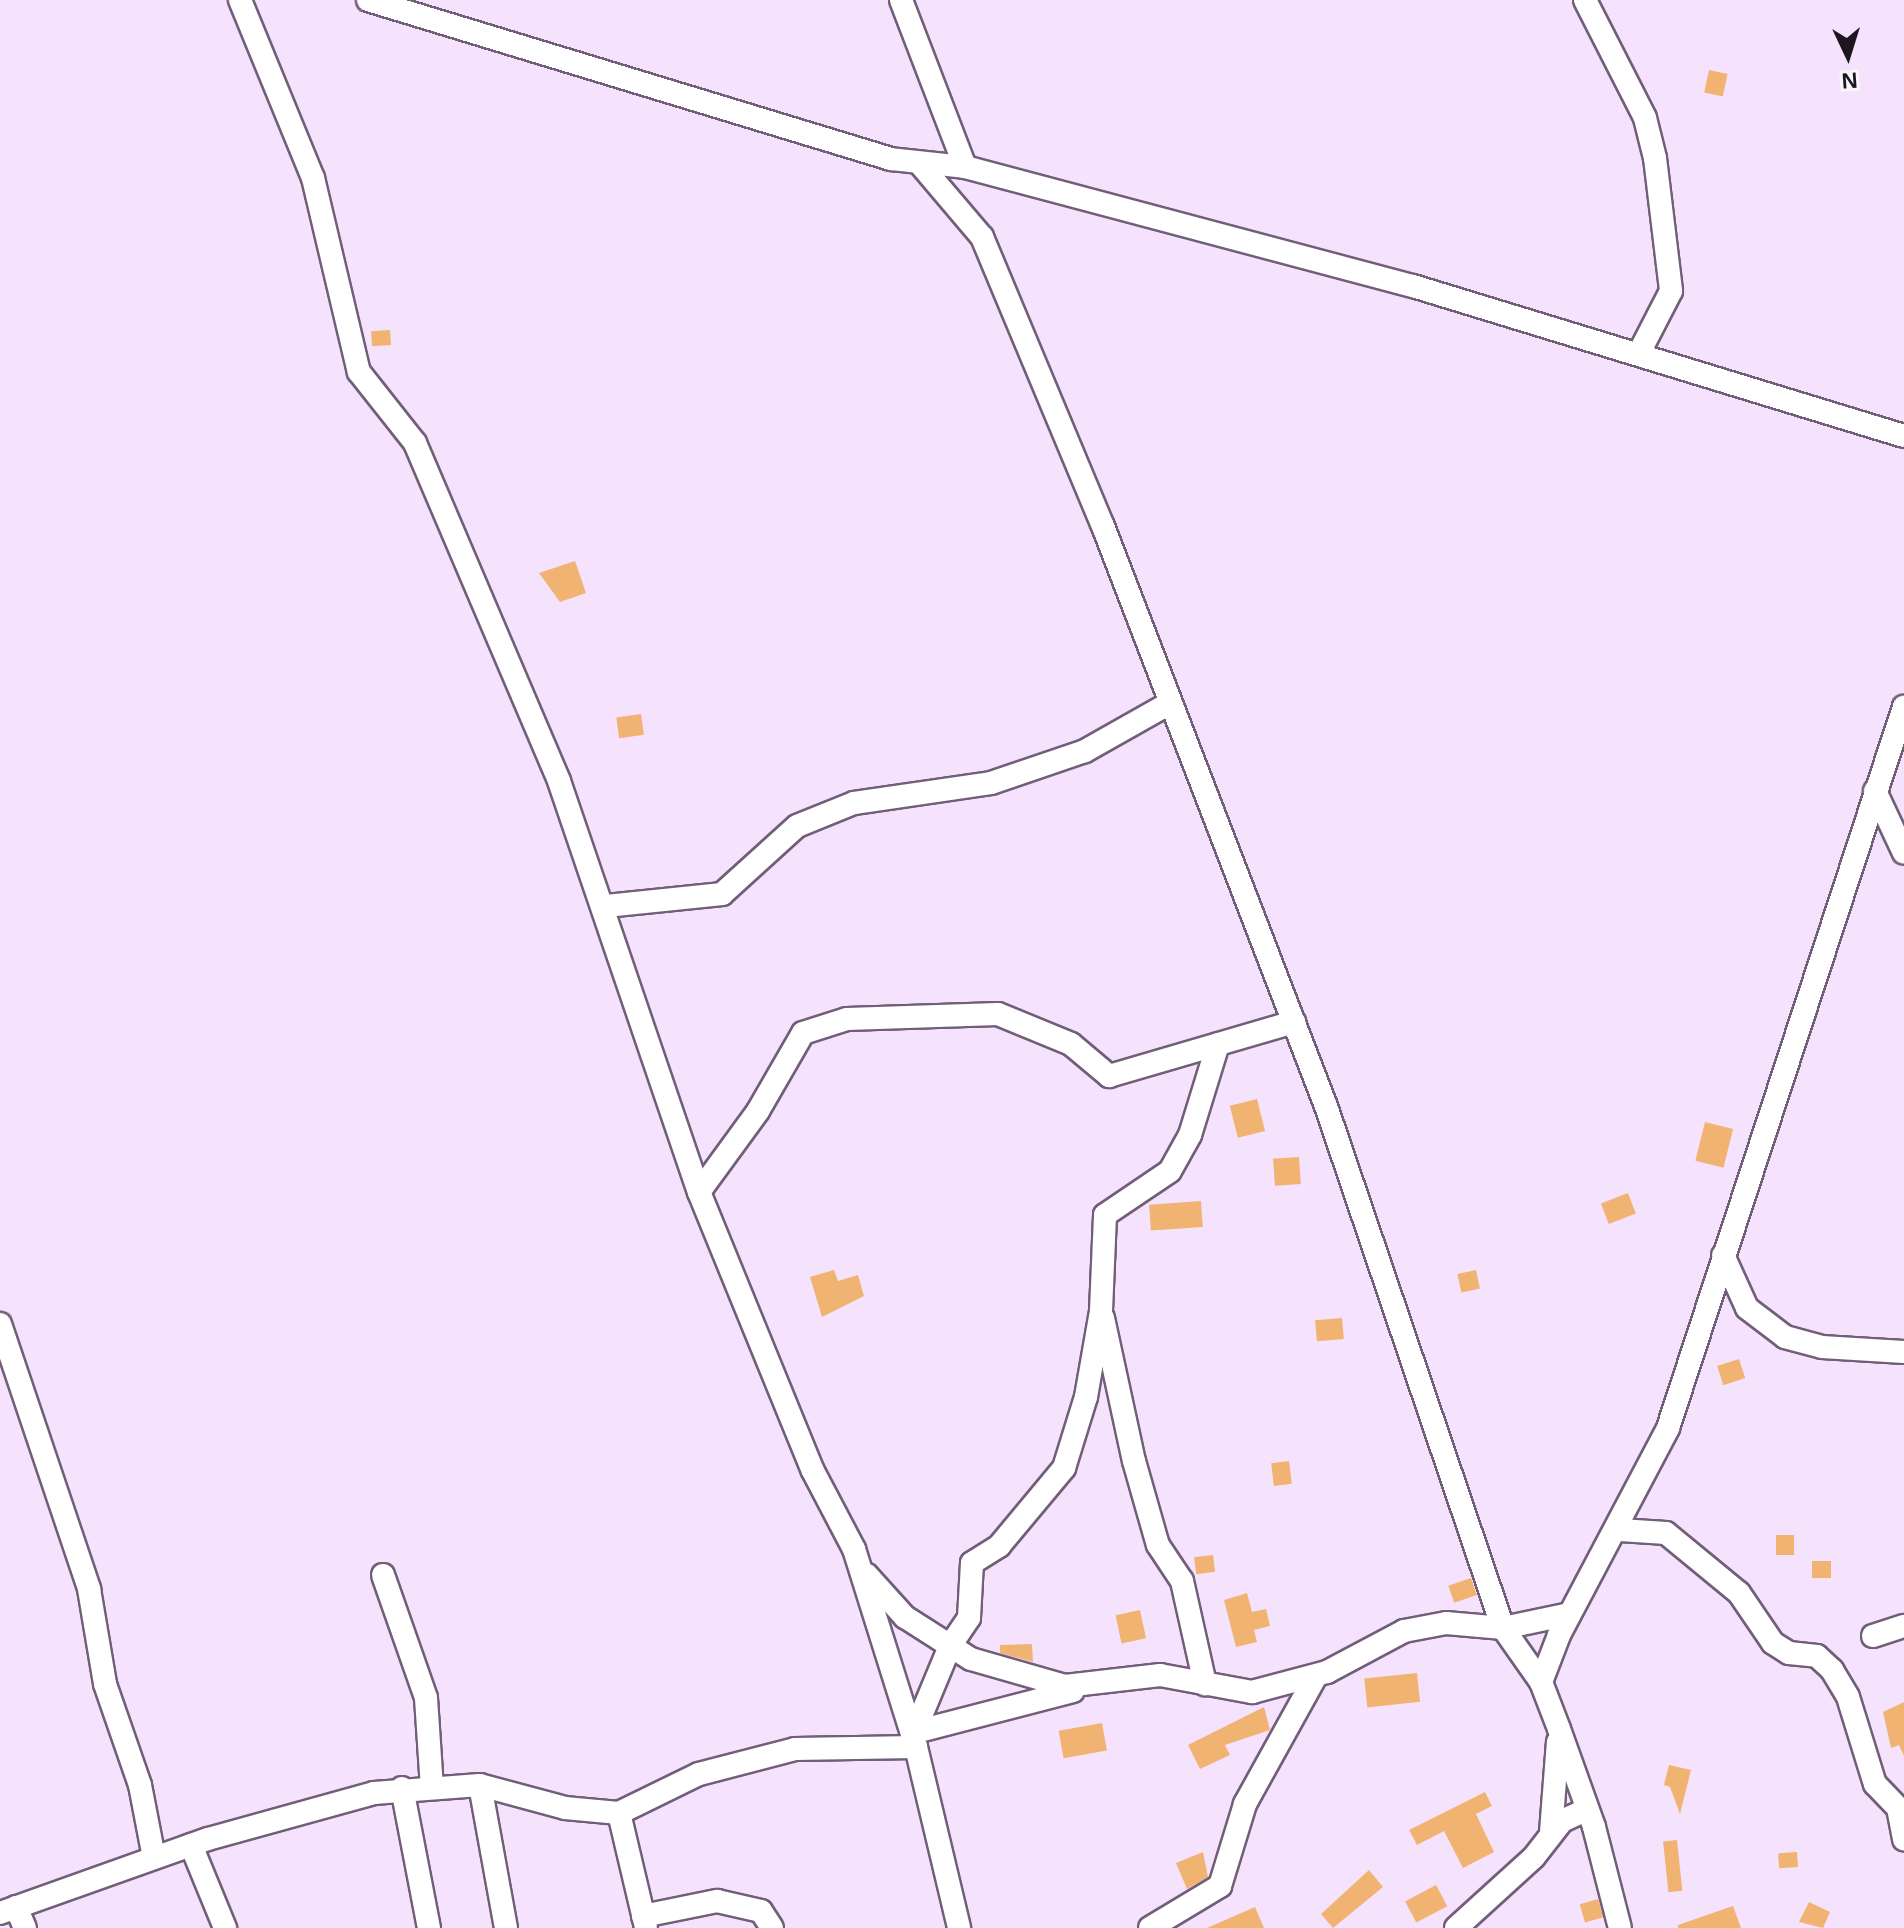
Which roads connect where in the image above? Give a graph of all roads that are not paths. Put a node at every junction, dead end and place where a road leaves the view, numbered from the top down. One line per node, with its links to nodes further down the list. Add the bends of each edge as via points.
1 (240, 0): 13 (street, via 313,178 359,372 415,443 430,473)
2 (368, 0): 5 (street)
3 (901, 0): 6 (street)
4 (1585, 0): 7 (street, via 1645,118 1655,158 1671,291)
5 (920, 164): 6 (street); 9 (street, via 982,237 1103,526)
6 (965, 167): 7 (street)
7 (1639, 353): 8 (street)
8 (1904, 436)
9 (1168, 704): 13 (street, via 1085,751 991,783 854,803 797,826 722,894); 14 (street)
10 (1904, 707): 11 (street)
11 (1875, 791): 12 (street); 17 (street)
12 (1904, 853)
13 (606, 906): 16 (street)
14 (1294, 1022): 15 (street); 26 (street)
15 (1218, 1044): 16 (street, via 1109,1076 1071,1044 998,1014 847,1019 803,1033 758,1111); 18 (street, via 1190,1135 1170,1171 1105,1215)
16 (699, 1192): 22 (street)
17 (1723, 1255): 20 (street, via 1747,1308 1785,1337 1822,1347); 21 (street, via 1668,1428)
18 (1101, 1311): 28 (street, via 1086,1397 1064,1468 999,1546 972,1563 969,1618); 31 (street, via 1134,1461 1158,1545 1182,1581)
19 (0, 1324): 43 (street, via 89,1589 105,1684 140,1785)
20 (1904, 1352)
21 (1620, 1530): 24 (street); 41 (street, via 1666,1533 1739,1593 1773,1643 1789,1653 1817,1656 1832,1670 1848,1697 1875,1784 1896,1803)
22 (860, 1569): 28 (street, via 905,1617); 34 (street)
23 (383, 1575): 37 (street, via 426,1698)
24 (1570, 1614): 26 (street); 30 (street)
25 (1904, 1626): 27 (street)
26 (1503, 1628): 29 (street, via 1446,1623 1404,1631); 30 (street)
27 (1873, 1636)
28 (950, 1646): 32 (street, via 1033,1681); 34 (street)
29 (1316, 1676): 31 (street, via 1252,1692); 52 (street, via 1245,1804 1220,1886)
30 (1541, 1682): 33 (street)
31 (1205, 1684): 32 (street, via 1146,1674)
32 (1089, 1687): 34 (street)
33 (1559, 1729): 38 (street); 40 (street)
34 (915, 1738): 39 (street, via 780,1752 691,1777); 51 (street)
35 (480, 1785): 37 (street); 39 (street, via 565,1808); 49 (street)
36 (402, 1788): 37 (street); 42 (street, via 320,1803); 48 (street)
37 (432, 1788)
38 (1586, 1810): 40 (street); 54 (street)
39 (619, 1813): 45 (street)
40 (1551, 1832): 53 (street, via 1534,1857)
41 (1904, 1839)
42 (191, 1845): 43 (street); 47 (street)
43 (154, 1858): 44 (street)
44 (8, 1910): 46 (street)
45 (644, 1922): 50 (street, via 717,1901 761,1911)
46 (25, 1928)
47 (225, 1928)
48 (429, 1928)
49 (506, 1928)
50 (772, 1928)
51 (959, 1928)
52 (1150, 1928)
53 (1456, 1928)
54 (1620, 1928)

